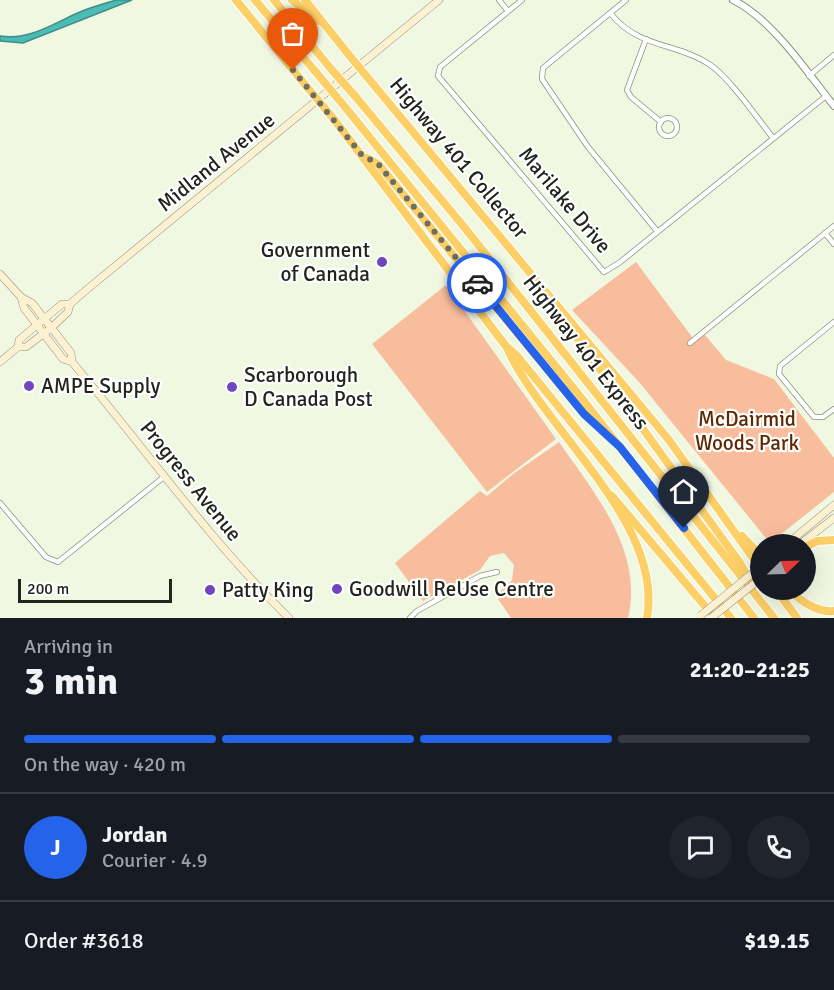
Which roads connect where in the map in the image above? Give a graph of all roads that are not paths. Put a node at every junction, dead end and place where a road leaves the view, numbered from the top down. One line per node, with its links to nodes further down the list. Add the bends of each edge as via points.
1 (236, 0): 21 (highway, bridge)
2 (255, 0): 41 (highway, Highway 401 Express, bridge, via 473,262)
3 (274, 0): 57 (highway, Highway 401 Express, bridge, via 465,228)
4 (292, 0): 13 (highway)
5 (305, 0): 13 (highway, Highway 401 Collector)
6 (440, 0): 29 (main road, Midland Avenue)
7 (499, 0): 11 (street)
8 (522, 0): 11 (street, Marilake Drive)
9 (626, 0): 12 (street)
10 (733, 0): 16 (street, via 763,21)
11 (508, 11): 23 (street, Marilake Drive, via 440,67 438,76 602,271 606,272)
12 (611, 14): 14 (street, via 622,27); 23 (street, via 543,68 542,79 588,147)
13 (330, 31): 25 (highway, Highway 401 Collector, bridge)
14 (646, 39): 19 (street, via 627,90); 20 (street, via 716,68)
15 (834, 55): 16 (street)
16 (810, 76): 17 (street)
17 (826, 96): 18 (street); 20 (street, Marilake Drive)
18 (834, 106)
19 (661, 122): 19 (street, via 662,133 675,133 674,119 668,117)
20 (773, 138): 23 (street, Marilake Drive)
21 (361, 154): 36 (highway); 41 (highway, via 379,165 584,414)
22 (834, 226): 24 (street)
23 (657, 231)
24 (825, 233): 26 (street); 35 (street)
25 (504, 239): 47 (highway, Highway 401 Collector, via 669,440); 56 (highway)
26 (834, 244)
27 (0, 274): 28 (main road, Progress Avenue)
28 (21, 297): 30 (main road, Progress Avenue, via 32,303); 32 (main road, Progress Avenue)
29 (70, 304): 30 (main road, Midland Avenue, via 62,304); 33 (main road, Midland Avenue, via 68,312)
30 (44, 320): 32 (main road, Midland Avenue); 33 (main road, Progress Avenue)
31 (834, 322): 40 (street, via 780,366 779,374 814,417 823,417)
32 (36, 326): 34 (main road, Progress Avenue); 37 (main road, Midland Avenue, via 19,340)
33 (51, 328): 34 (main road, Midland Avenue); 39 (main road, Progress Avenue, via 71,353)
34 (43, 334): 37 (main road, Midland Avenue, via 26,347); 39 (main road, Progress Avenue, via 63,359)
35 (690, 343)
36 (505, 345): 43 (highway, via 540,401); 68 (highway)
37 (18, 347): 38 (main road, Midland Avenue)
38 (0, 362)
39 (72, 362): 42 (main road, Progress Avenue)
40 (834, 409)
41 (620, 447): 69 (highway, Highway 401 Express)
42 (165, 476): 44 (street, via 58,562 46,557); 64 (main road, Progress Avenue, via 243,572)
43 (607, 491): 66 (highway, via 642,558 649,595); 67 (highway)
44 (0, 502)
45 (834, 505): 48 (main road)
46 (834, 518): 49 (main road)
47 (730, 525): 52 (highway); 53 (highway, Highway 401 Collector)
48 (799, 534)
49 (813, 534)
50 (834, 540): 51 (highway)
51 (816, 542)
52 (750, 545)
53 (750, 554)
54 (497, 572): 65 (street, via 480,576)
55 (750, 576): 63 (main road, bridge)
56 (750, 582)
57 (750, 587)
58 (750, 587): 67 (main road, bridge)
59 (760, 600): 70 (highway, Highway 401 Express)
60 (784, 600): 71 (highway)
61 (800, 600): 62 (highway, via 827,612)
62 (834, 611)
63 (699, 617)
64 (289, 618)
65 (410, 618)
66 (647, 618)
67 (713, 618)
68 (731, 618)
69 (754, 618)
70 (774, 618)
71 (797, 618)

